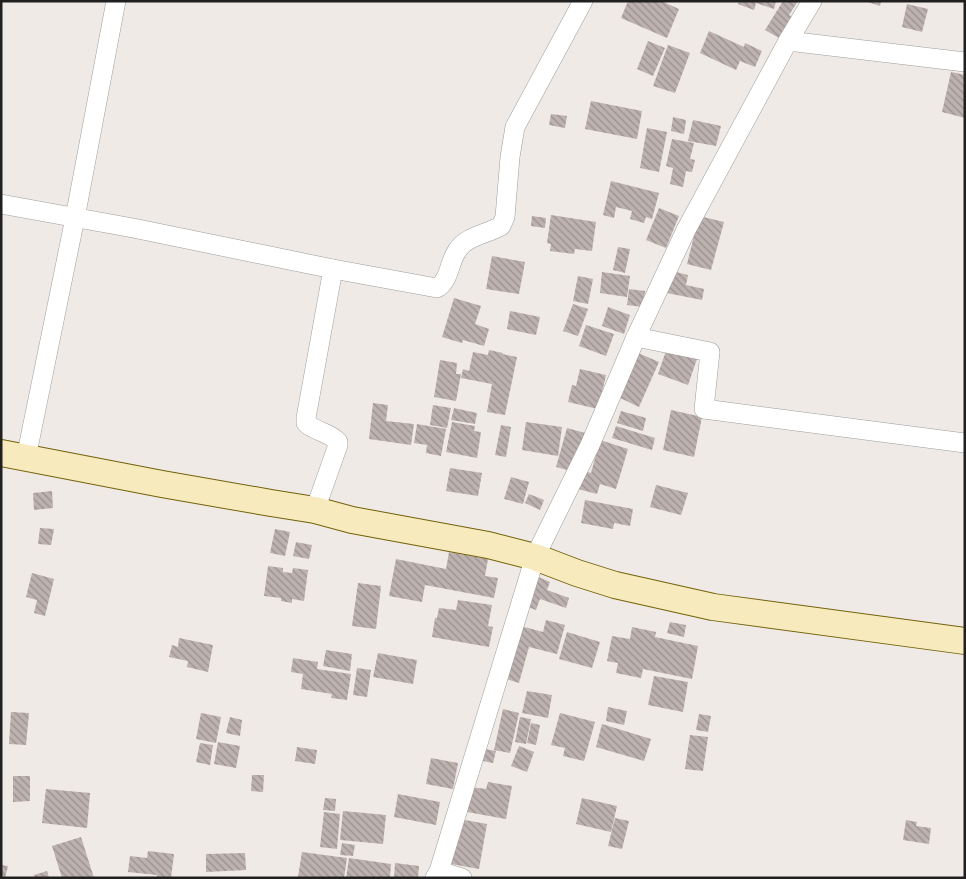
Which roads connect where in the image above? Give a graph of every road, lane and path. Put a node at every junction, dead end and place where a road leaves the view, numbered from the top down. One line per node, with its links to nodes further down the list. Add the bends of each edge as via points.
1 (116, 1): 7 (street)
2 (583, 1): 8 (street, via 515,127 505,217 501,226 469,239 457,250 444,282 437,288)
3 (812, 1): 4 (street)
4 (788, 41): 5 (street); 9 (street, via 686,230)
5 (965, 62)
6 (1, 204): 7 (street)
7 (75, 218): 8 (street); 12 (street)
8 (333, 269): 13 (street, via 306,423 335,438 338,446)
9 (636, 337): 10 (street, via 710,352 704,409); 14 (street, via 590,445)
10 (965, 443)
11 (1, 453): 12 (street)
12 (26, 458): 13 (street)
13 (315, 510): 14 (street)
14 (535, 557): 15 (street, via 615,585 713,607); 16 (street)
15 (965, 641)
16 (437, 874): 17 (street)
17 (462, 878)

